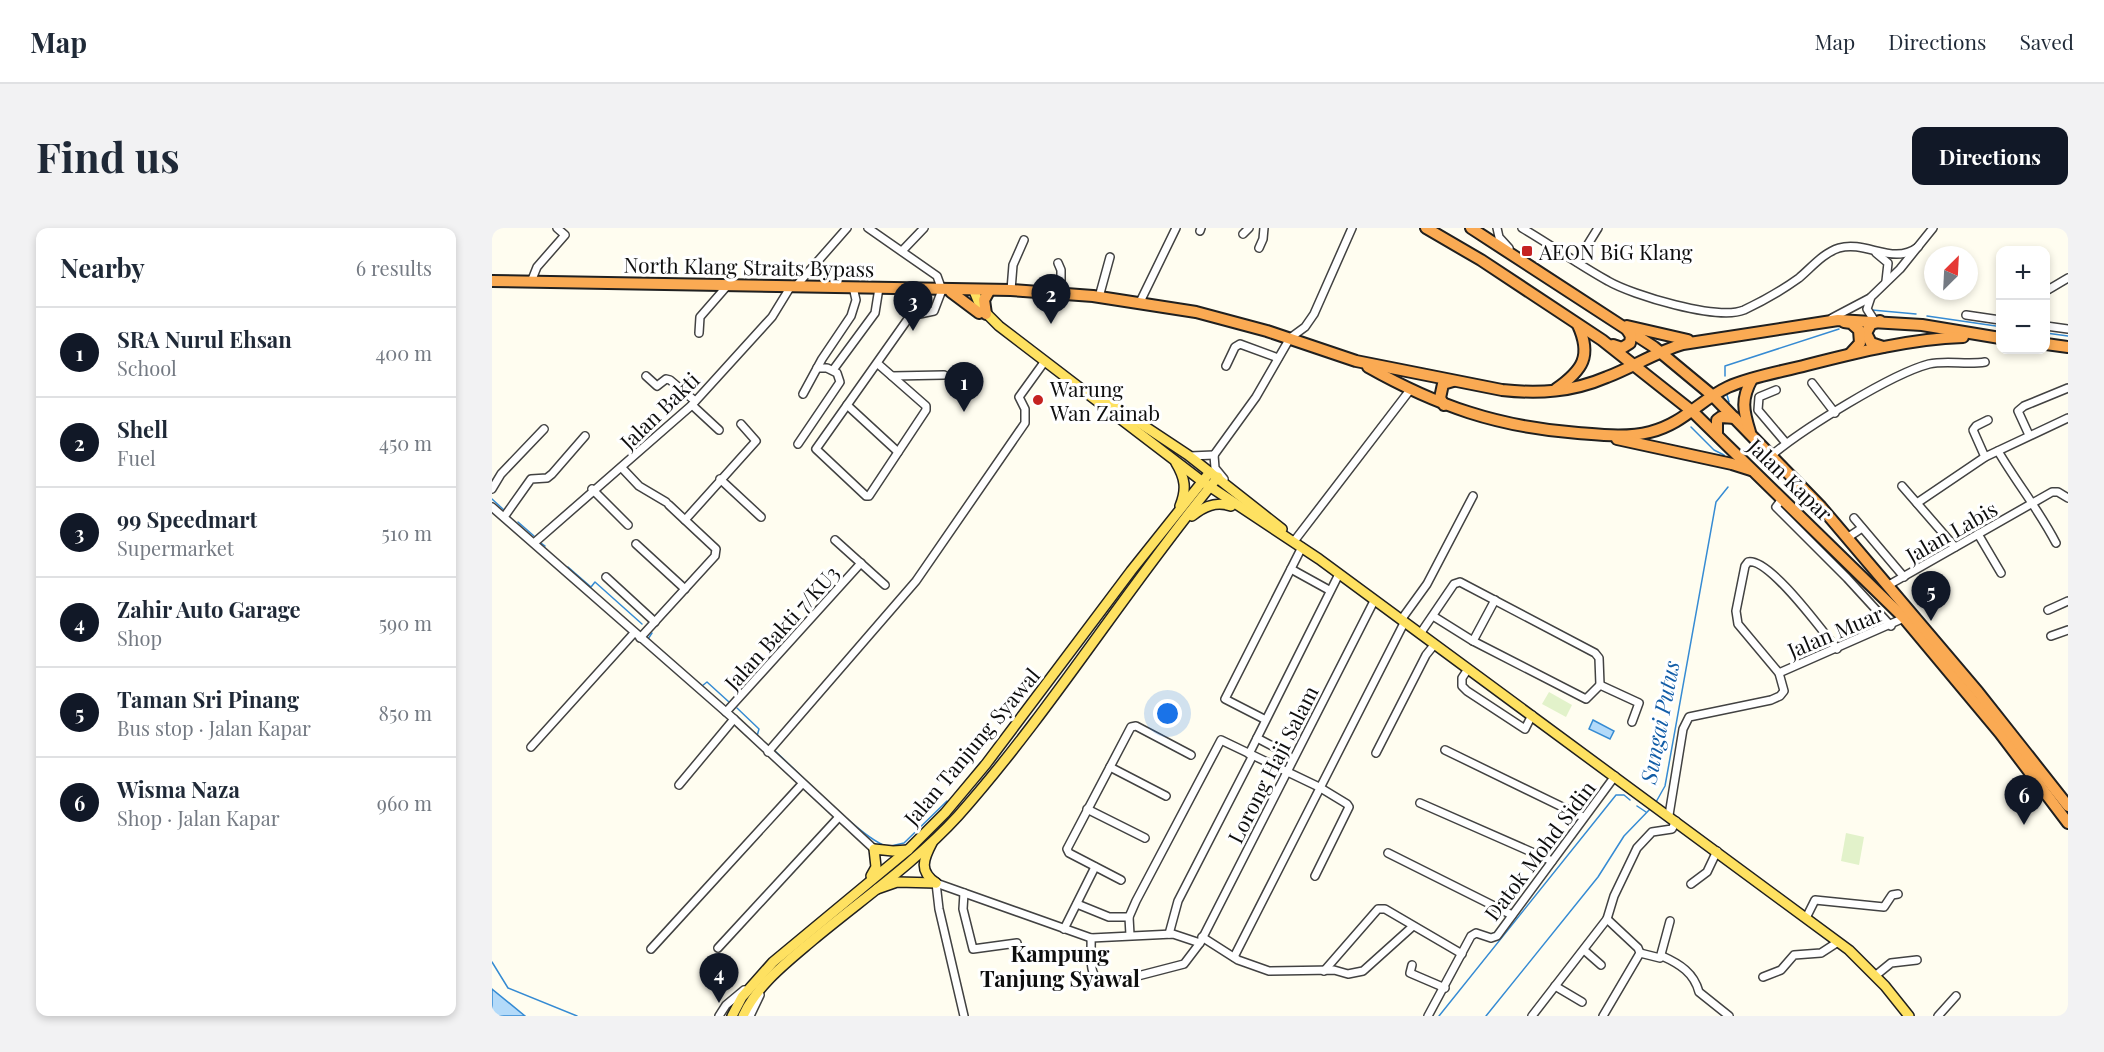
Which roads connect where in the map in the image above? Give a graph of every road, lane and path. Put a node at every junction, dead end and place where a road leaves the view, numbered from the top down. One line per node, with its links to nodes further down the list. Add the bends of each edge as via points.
1 (557, 228): 18 (street)
2 (571, 228): 18 (street)
3 (848, 228): 36 (street, Jalan Bakti)
4 (868, 228): 24 (street)
5 (924, 228): 24 (street)
6 (1176, 228): 47 (street)
7 (1249, 228): 17 (street)
8 (1264, 228): 21 (street)
9 (1352, 228): 61 (street, via 1314,314)
10 (1426, 228): 54 (highway, Jalan Kapar)
11 (1472, 228): 26 (highway, Jalan Kapar)
12 (1497, 228): 26 (street, via 1499,237)
13 (1522, 228): 25 (street)
14 (1593, 228): 23 (street)
15 (1598, 228): 23 (street)
16 (1933, 228): 20 (street)
17 (1243, 234)
18 (565, 235): 33 (street, via 537,267)
19 (1024, 240): 41 (street, via 1013,266)
20 (1918, 247): 22 (street, via 1898,255); 34 (street)
21 (1259, 248)
22 (1869, 249): 30 (street, via 1838,249 1777,294 1732,314 1702,311 1621,288); 34 (street, via 1888,263)
23 (1582, 250): 25 (street); 28 (street); 30 (street)
24 (902, 251): 40 (street, via 937,276)
25 (1562, 252): 28 (street)
26 (1517, 256): 55 (highway, Jalan Kapar)
27 (1110, 257): 45 (street)
28 (1576, 261): 30 (street)
29 (1058, 263): 44 (street)
30 (1588, 269)
31 (2068, 278): 39 (street)
32 (492, 281): 33 (highway, North Klang Straits Bypass)
33 (531, 282): 35 (highway, North Klang Straits Bypass)
34 (1884, 285): 46 (street)
35 (727, 286): 36 (highway, North Klang Straits Bypass); 58 (street, via 700,318)
36 (794, 286): 37 (highway, North Klang Straits Bypass); 90 (street, Jalan Bakti, via 772,317)
37 (853, 287): 38 (highway, North Klang Straits Bypass); 76 (street, via 856,300 851,316)
38 (879, 288): 40 (highway, North Klang Straits Bypass); 77 (street, via 875,313)
39 (2050, 289)
40 (946, 290): 42 (highway, North Klang Straits Bypass); 48 (highway); 72 (street, via 934,311 909,316)
41 (1011, 290): 43 (highway, North Klang Straits Bypass); 44 (highway, North Klang Straits Bypass)
42 (972, 291): 43 (highway, North Klang Straits Bypass); 48 (main road)
43 (989, 291): 48 (highway)
44 (1061, 293): 45 (highway, North Klang Straits Bypass)
45 (1099, 297): 47 (highway, North Klang Straits Bypass)
46 (1871, 297): 52 (street, via 1867,309); 53 (street, via 1848,312)
47 (1140, 302): 61 (highway, North Klang Straits Bypass, via 1205,314)
48 (983, 313): 73 (main road)
49 (1966, 315): 50 (street)
50 (1996, 319)
51 (1838, 320): 52 (highway, North Klang Straits Bypass); 53 (highway, North Klang Straits Bypass); 68 (highway, via 1859,330 1860,343)
52 (1877, 321): 59 (highway, North Klang Straits Bypass); 65 (highway, via 1868,328 1867,339 1876,346)
53 (1821, 322): 63 (highway, North Klang Straits Bypass)
54 (1577, 324): 62 (highway, Jalan Kapar); 87 (highway, via 1585,341 1584,358 1575,374)
55 (1624, 326): 62 (highway, via 1630,336 1627,346 1616,347); 63 (highway); 67 (highway, Jalan Kapar)
56 (2050, 327): 57 (street)
57 (2068, 329)
58 (699, 333)
59 (1987, 336): 60 (highway, North Klang Straits Bypass); 65 (highway, North Klang Straits Bypass, via 1932,338)
60 (1996, 337)
61 (1290, 338): 69 (street); 70 (highway, North Klang Straits Bypass)
62 (1602, 340): 74 (highway, Jalan Kapar)
63 (1696, 341): 67 (highway, North Klang Straits Bypass)
64 (2050, 345): 66 (highway)
65 (1887, 347): 68 (highway, North Klang Straits Bypass)
66 (2068, 347)
67 (1660, 351): 74 (highway, North Klang Straits Bypass); 89 (highway, Jalan Kapar)
68 (1850, 354): 81 (highway, North Klang Straits Bypass)
69 (1278, 358): 75 (street, via 1240,344 1234,347); 111 (street, via 1256,397)
70 (1356, 361): 82 (highway, North Klang Straits Bypass); 85 (highway, North Klang Straits Bypass)
71 (1985, 362): 94 (street, via 1929,364)
72 (876, 363): 80 (street); 91 (street)
73 (1048, 364): 110 (main road); 113 (main road); 184 (street, via 1019,397 1025,423 916,581)
74 (1635, 364): 87 (highway, North Klang Straits Bypass, via 1579,387); 93 (highway, Jalan Kapar)
75 (1226, 366)
76 (817, 368): 77 (street); 88 (street)
77 (833, 370): 107 (street, via 840,382)
78 (945, 375): 80 (street)
79 (646, 376): 90 (street, via 657,386 670,380)
80 (892, 376): 109 (street, via 926,406)
81 (1752, 379): 89 (highway, North Klang Straits Bypass); 102 (highway, via 1742,405)
82 (1454, 381): 87 (highway, North Klang Straits Bypass, via 1502,390); 92 (highway, via 1440,389)
83 (1812, 383): 94 (street)
84 (2068, 388): 103 (street, via 2019,411)
85 (1410, 390): 92 (highway, North Klang Straits Bypass); 142 (street)
86 (1776, 390): 106 (street, via 1759,397 1758,410)
87 (1550, 392)
88 (803, 394)
89 (1713, 396): 93 (highway, North Klang Straits Bypass); 95 (highway, Jalan Kapar)
90 (693, 403): 100 (street); 115 (street, Jalan Bakti)
91 (847, 405): 109 (street); 109 (street, via 816,449 866,496)
92 (1444, 405): 105 (highway, North Klang Straits Bypass, via 1512,425)
93 (1693, 412): 101 (highway, Jalan Kapar); 105 (highway, North Klang Straits Bypass, via 1649,432)
94 (1835, 413): 106 (street)
95 (1736, 418): 101 (highway, via 1717,420); 102 (highway, Jalan Kapar)
96 (2068, 418): 103 (street)
97 (1988, 420): 114 (street, via 1973,430)
98 (741, 424): 118 (street, via 756,441)
99 (544, 429): 121 (street, via 501,474)
100 (719, 430)
101 (1717, 434): 116 (highway, Jalan Kapar)
102 (1751, 434): 112 (highway, Jalan Kapar)
103 (2029, 435): 108 (street)
104 (585, 436): 131 (street, via 547,478 531,479)
105 (1604, 436): 116 (highway)
106 (1786, 443): 112 (street)
107 (798, 444)
108 (1998, 451): 114 (street); 128 (street)
109 (898, 452)
110 (1188, 455): 111 (street); 117 (main road)
111 (1214, 455): 123 (street, via 1218,473)
112 (1772, 455): 139 (highway, Jalan Kapar)
113 (1173, 458): 119 (main road); 135 (main road, via 1186,489)
114 (1985, 458): 127 (street)
115 (622, 468): 122 (street, Jalan Bakti); 134 (street, via 639,486 668,503)
116 (1754, 472): 126 (highway, Jalan Kapar)
117 (1214, 475): 119 (main road, Jalan Tanjung Syawal); 123 (main road)
118 (720, 479): 132 (street); 134 (street)
119 (1206, 484): 130 (main road); 135 (main road, Jalan Tanjung Syawal)
120 (1902, 486): 127 (street)
121 (492, 489)
122 (592, 489): 136 (street); 141 (street, Jalan Bakti)
123 (1236, 492): 142 (main road)
124 (1473, 496): 162 (street, via 1427,584)
125 (2068, 498): 128 (street, Jalan Labis, via 2052,492)
126 (1782, 499): 161 (highway, Jalan Kapar); 164 (street, via 1776,507)
127 (1917, 503): 145 (street)
128 (2031, 503): 138 (street, Jalan Labis); 143 (street)
129 (492, 507): 131 (street)
130 (1250, 514): 135 (main road, via 1222,503); 142 (main road)
131 (504, 517): 141 (street)
132 (761, 517)
133 (1854, 518): 137 (street)
134 (685, 520): 154 (street, via 716,549 715,556)
135 (1179, 520): 202 (main road, Jalan Tanjung Syawal, via 987,780); 205 (main road, Jalan Tanjung Syawal, via 1131,571 986,764)
136 (628, 525)
137 (1862, 528): 139 (street); 150 (street)
138 (1978, 534): 145 (street, Jalan Labis); 148 (street)
139 (1847, 538): 153 (highway, Jalan Kapar)
140 (835, 540): 146 (street)
141 (534, 543): 167 (street)
142 (1298, 543): 147 (street); 149 (main road)
143 (2056, 543)
144 (636, 544): 154 (street)
145 (1955, 547): 150 (street, Jalan Labis)
146 (861, 563): 152 (street); 175 (street, Jalan Bakti 7/KU3)
147 (1291, 569): 155 (street); 178 (street, via 1226,696 1227,702)
148 (2001, 573)
149 (1339, 574): 155 (street); 157 (main road)
150 (1904, 577): 153 (street, Jalan Labis)
151 (606, 578): 163 (street)
152 (885, 585)
153 (1887, 586): 196 (highway, Jalan Kapar)
154 (685, 589): 163 (street)
155 (1329, 590): 178 (street)
156 (1495, 600): 160 (street, via 1456,582); 169 (street); 174 (street, via 1595,653 1599,658)
157 (1374, 601): 162 (main road); 189 (street, Lorong Haji Salam)
158 (2068, 601): 159 (street)
159 (2048, 610)
160 (1433, 616): 166 (street); 169 (street)
161 (1904, 618): 164 (street, Jalan Muar); 201 (highway, Jalan Kapar, via 2000,733)
162 (1402, 621): 166 (main road); 193 (street)
163 (655, 622): 167 (street)
164 (1891, 626): 171 (street, Jalan Muar)
165 (2068, 630): 168 (street)
166 (1420, 634): 170 (main road)
167 (637, 636): 175 (street); 181 (street)
168 (2051, 636)
169 (1473, 640): 174 (street, via 1586,699)
170 (1434, 645): 172 (main road); 185 (street)
171 (1837, 649): 173 (street, Jalan Muar); 173 (street, via 1778,578 1755,561 1748,562 1736,611 1738,624)
172 (1468, 669): 176 (main road); 176 (street, via 1462,678 1467,691 1525,729)
173 (1779, 673): 198 (street, via 1784,691 1780,696 1689,717 1683,729)
174 (1600, 685): 179 (street, via 1639,703)
175 (726, 712): 177 (street)
176 (1532, 715): 190 (main road)
177 (734, 719): 184 (street); 192 (street)
178 (1264, 719): 180 (street)
179 (1632, 722)
180 (1257, 738): 182 (street); 187 (street)
181 (531, 747)
182 (1280, 750)
183 (1444, 750): 199 (street)
184 (768, 752): 191 (street)
185 (1376, 753)
186 (1191, 755): 188 (street, via 1133,726)
187 (1250, 755): 189 (street); 220 (street, via 1219,742); 226 (street, via 1178,901)
188 (1110, 767): 194 (street); 197 (street)
189 (1287, 772): 193 (street); 229 (street, Lorong Haji Salam)
190 (1615, 776): 198 (main road); 199 (street, Datok Mohd Sidin)
191 (802, 784): 200 (street); 233 (street)
192 (679, 785)
193 (1319, 787): 210 (street, via 1349,807); 238 (street)
194 (1166, 796)
195 (1420, 803): 208 (street)
196 (2068, 806)
197 (1088, 809): 203 (street); 209 (street, via 1067,851)
198 (1669, 815): 206 (main road); 222 (street, via 1672,829 1652,832 1637,848 1614,896)
199 (1584, 817): 208 (street, Datok Mohd Sidin)
200 (838, 818): 204 (street); 232 (street)
201 (2068, 823)
202 (936, 836): 213 (main road, via 922,864 924,872); 215 (main road, Jalan Tanjung Syawal)
203 (1145, 838)
204 (874, 849): 205 (main road); 212 (main road, via 876,867)
205 (908, 850): 212 (main road, Jalan Tanjung Syawal)
206 (1717, 851): 214 (street, via 1707,872); 221 (main road)
207 (1388, 853): 219 (street)
208 (1552, 861): 219 (street, Datok Mohd Sidin)
209 (1095, 867): 211 (street); 218 (street)
210 (1315, 876)
211 (1121, 880)
212 (868, 881): 245 (main road, Jalan Tanjung Syawal, via 785,950)
213 (936, 883): 215 (main road, via 897,882); 216 (street); 254 (street)
214 (1690, 884)
215 (871, 891): 245 (main road, Jalan Tanjung Syawal)
216 (964, 893): 225 (street); 231 (street, via 963,909 973,949)
217 (1898, 894): 221 (street, via 1892,895 1884,907 1815,900)
218 (1077, 904): 220 (street, via 1109,917); 225 (street)
219 (1512, 915): 236 (street, Datok Mohd Sidin, via 1494,938 1473,934)
220 (1130, 917): 227 (street)
221 (1806, 918): 230 (main road)
222 (1608, 919): 234 (street); 235 (street)
223 (1670, 921): 237 (street)
224 (1412, 927): 236 (street); 242 (street, via 1363,971 1348,974); 242 (street, via 1385,909 1378,909)
225 (1064, 929): 228 (street)
226 (1169, 934): 227 (street); 229 (street)
227 (1130, 935): 228 (street)
228 (1091, 938): 229 (street, Lorong Haji Salam, via 1094,978 1107,984 1184,964)
229 (1201, 940): 238 (street)
230 (1838, 942): 243 (main road); 244 (street, via 1821,953 1794,955 1781,969)
231 (1017, 943)
232 (718, 948)
233 (651, 950)
234 (1584, 950): 241 (street); 246 (street)
235 (1640, 953): 237 (street); 257 (street)
236 (1462, 954): 247 (street, Datok Mohd Sidin)
237 (1662, 956): 258 (street, via 1697,980 1699,992)
238 (1234, 957): 242 (street, via 1269,971)
239 (1917, 960): 243 (street, via 1891,963)
240 (1412, 965): 247 (street, via 1410,973)
241 (1601, 965)
242 (1324, 970)
243 (1875, 976): 259 (main road)
244 (1762, 977)
245 (760, 983): 250 (street, via 726,1005); 251 (main road, Jalan Tanjung Syawal, via 742,997); 252 (main road, Jalan Tanjung Syawal); 253 (street)
246 (1555, 986): 249 (street); 256 (street)
247 (1444, 988): 255 (street, Datok Mohd Sidin)
248 (1956, 996): 260 (street)
249 (1582, 1002)
250 (719, 1016)
251 (732, 1016)
252 (743, 1016)
253 (750, 1016)
254 (964, 1016)
255 (1428, 1016)
256 (1532, 1016)
257 (1603, 1016)
258 (1729, 1016)
259 (1909, 1016)
260 (1938, 1016)

